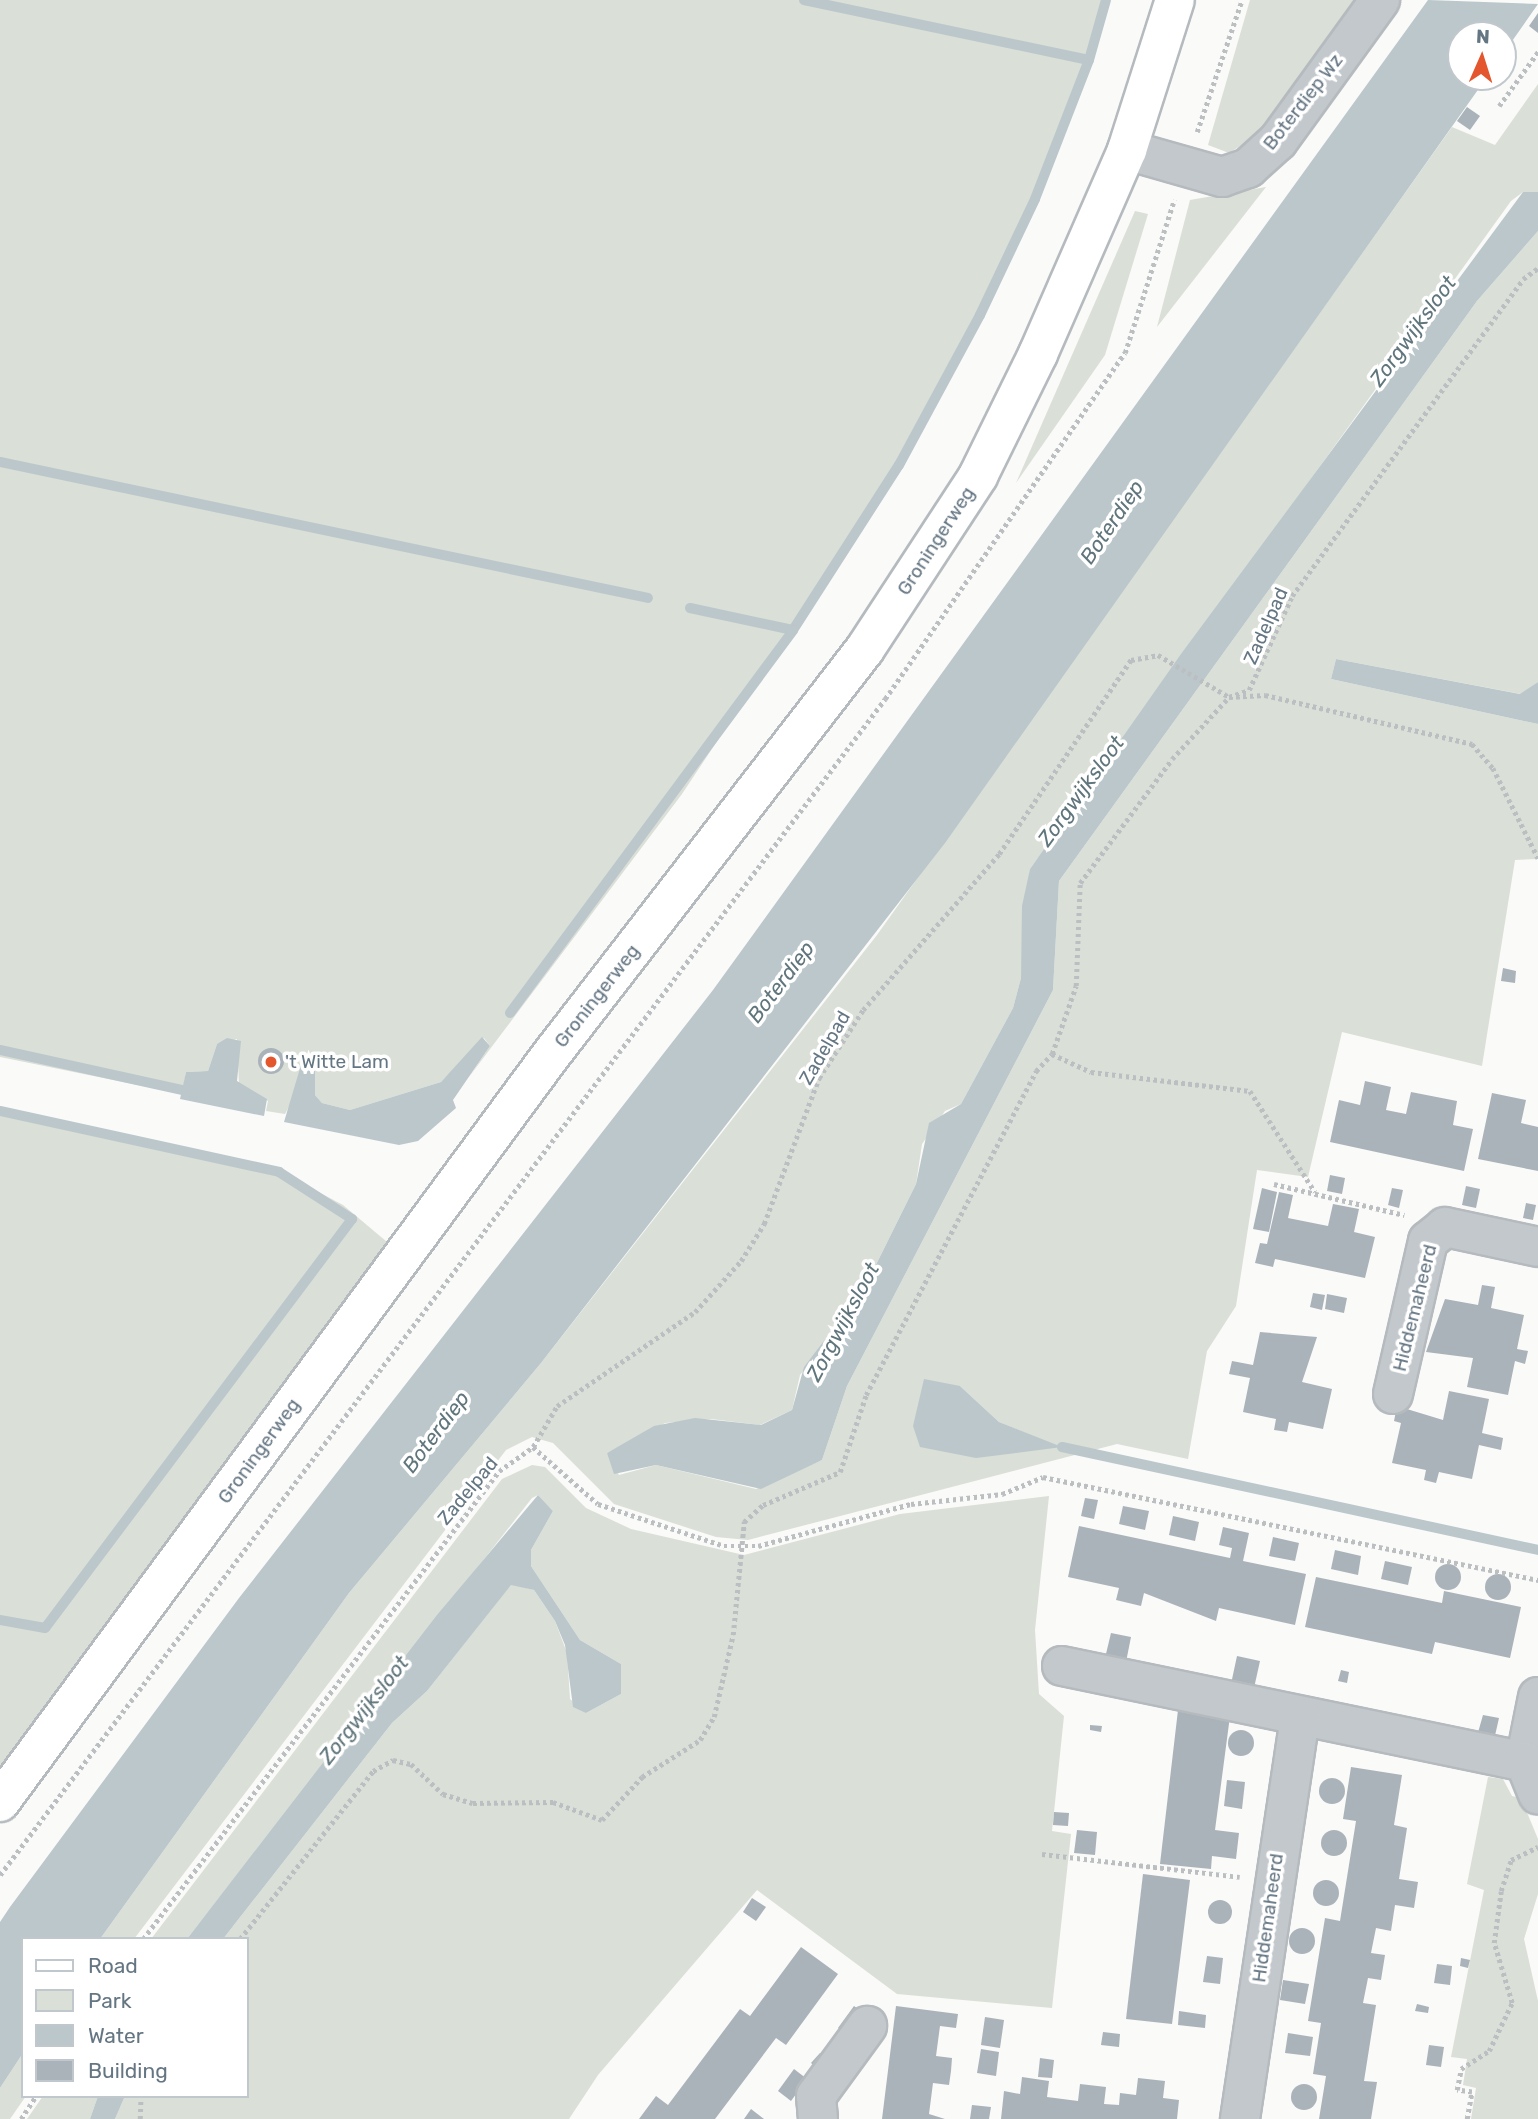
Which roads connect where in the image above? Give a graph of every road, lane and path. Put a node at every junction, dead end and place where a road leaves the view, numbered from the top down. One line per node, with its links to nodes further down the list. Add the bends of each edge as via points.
1 (1175, 0): 5 (main road, Groningerweg)
2 (1380, 0): 5 (street, Boterdiep Wz, via 1278,141 1248,168 1222,177)
3 (1538, 52): 4 (path)
4 (1499, 106)
5 (1127, 150): 22 (main road, Groningerweg, via 978,476 865,649 551,1055)
6 (1538, 268): 7 (path, Zadelpad, via 1523,279 1293,596 1249,690)
7 (1229, 697): 8 (path, via 1265,695 1472,744 1493,768); 9 (path, via 1172,759 1080,883 1076,986); 15 (path, Zadelpad, via 1165,658 1143,653 1131,660 999,854 863,1010 819,1078 764,1224 741,1261 695,1312 557,1406)
8 (1538, 858)
9 (1052, 1054): 11 (path, via 1091,1072 1250,1091); 16 (path, via 1036,1071 866,1395 840,1472 763,1505 744,1522)
10 (1274, 1184): 11 (path, Hiddemaheerd)
11 (1315, 1192): 12 (path, Hiddemaheerd)
12 (1445, 1227): 13 (street, Hiddemaheerd); 14 (street, Hiddemaheerd, via 1428,1241)
13 (1538, 1247)
14 (1393, 1394)
15 (533, 1447): 16 (path, via 598,1504); 26 (path, Zadelpad, via 499,1471)
16 (738, 1546): 17 (path, via 911,1504 1002,1494 1043,1477); 27 (path, via 733,1635 714,1717 700,1740 642,1777 613,1814 602,1820 553,1802 473,1803 443,1794 411,1764 393,1760 373,1771)
17 (1538, 1580)
18 (1062, 1666): 20 (street)
19 (1538, 1697): 21 (street)
20 (1300, 1717): 21 (street); 25 (street, Hiddemaheerd)
21 (1532, 1778)
22 (0, 1802)
23 (1538, 1847): 35 (path, via 1511,1860 1501,1891 1494,1943 1512,2003 1489,2051 1461,2069 1457,2090 1472,2092)
24 (1042, 1854): 25 (path)
25 (1272, 1880): 34 (street, Hiddemaheerd)
26 (145, 1937)
27 (242, 1937)
28 (867, 2026): 33 (street, via 816,2096)
29 (35, 2098): 31 (path)
30 (141, 2098): 32 (path)
31 (21, 2119)
32 (140, 2119)
33 (818, 2119)
34 (1240, 2119)
35 (1467, 2119)

